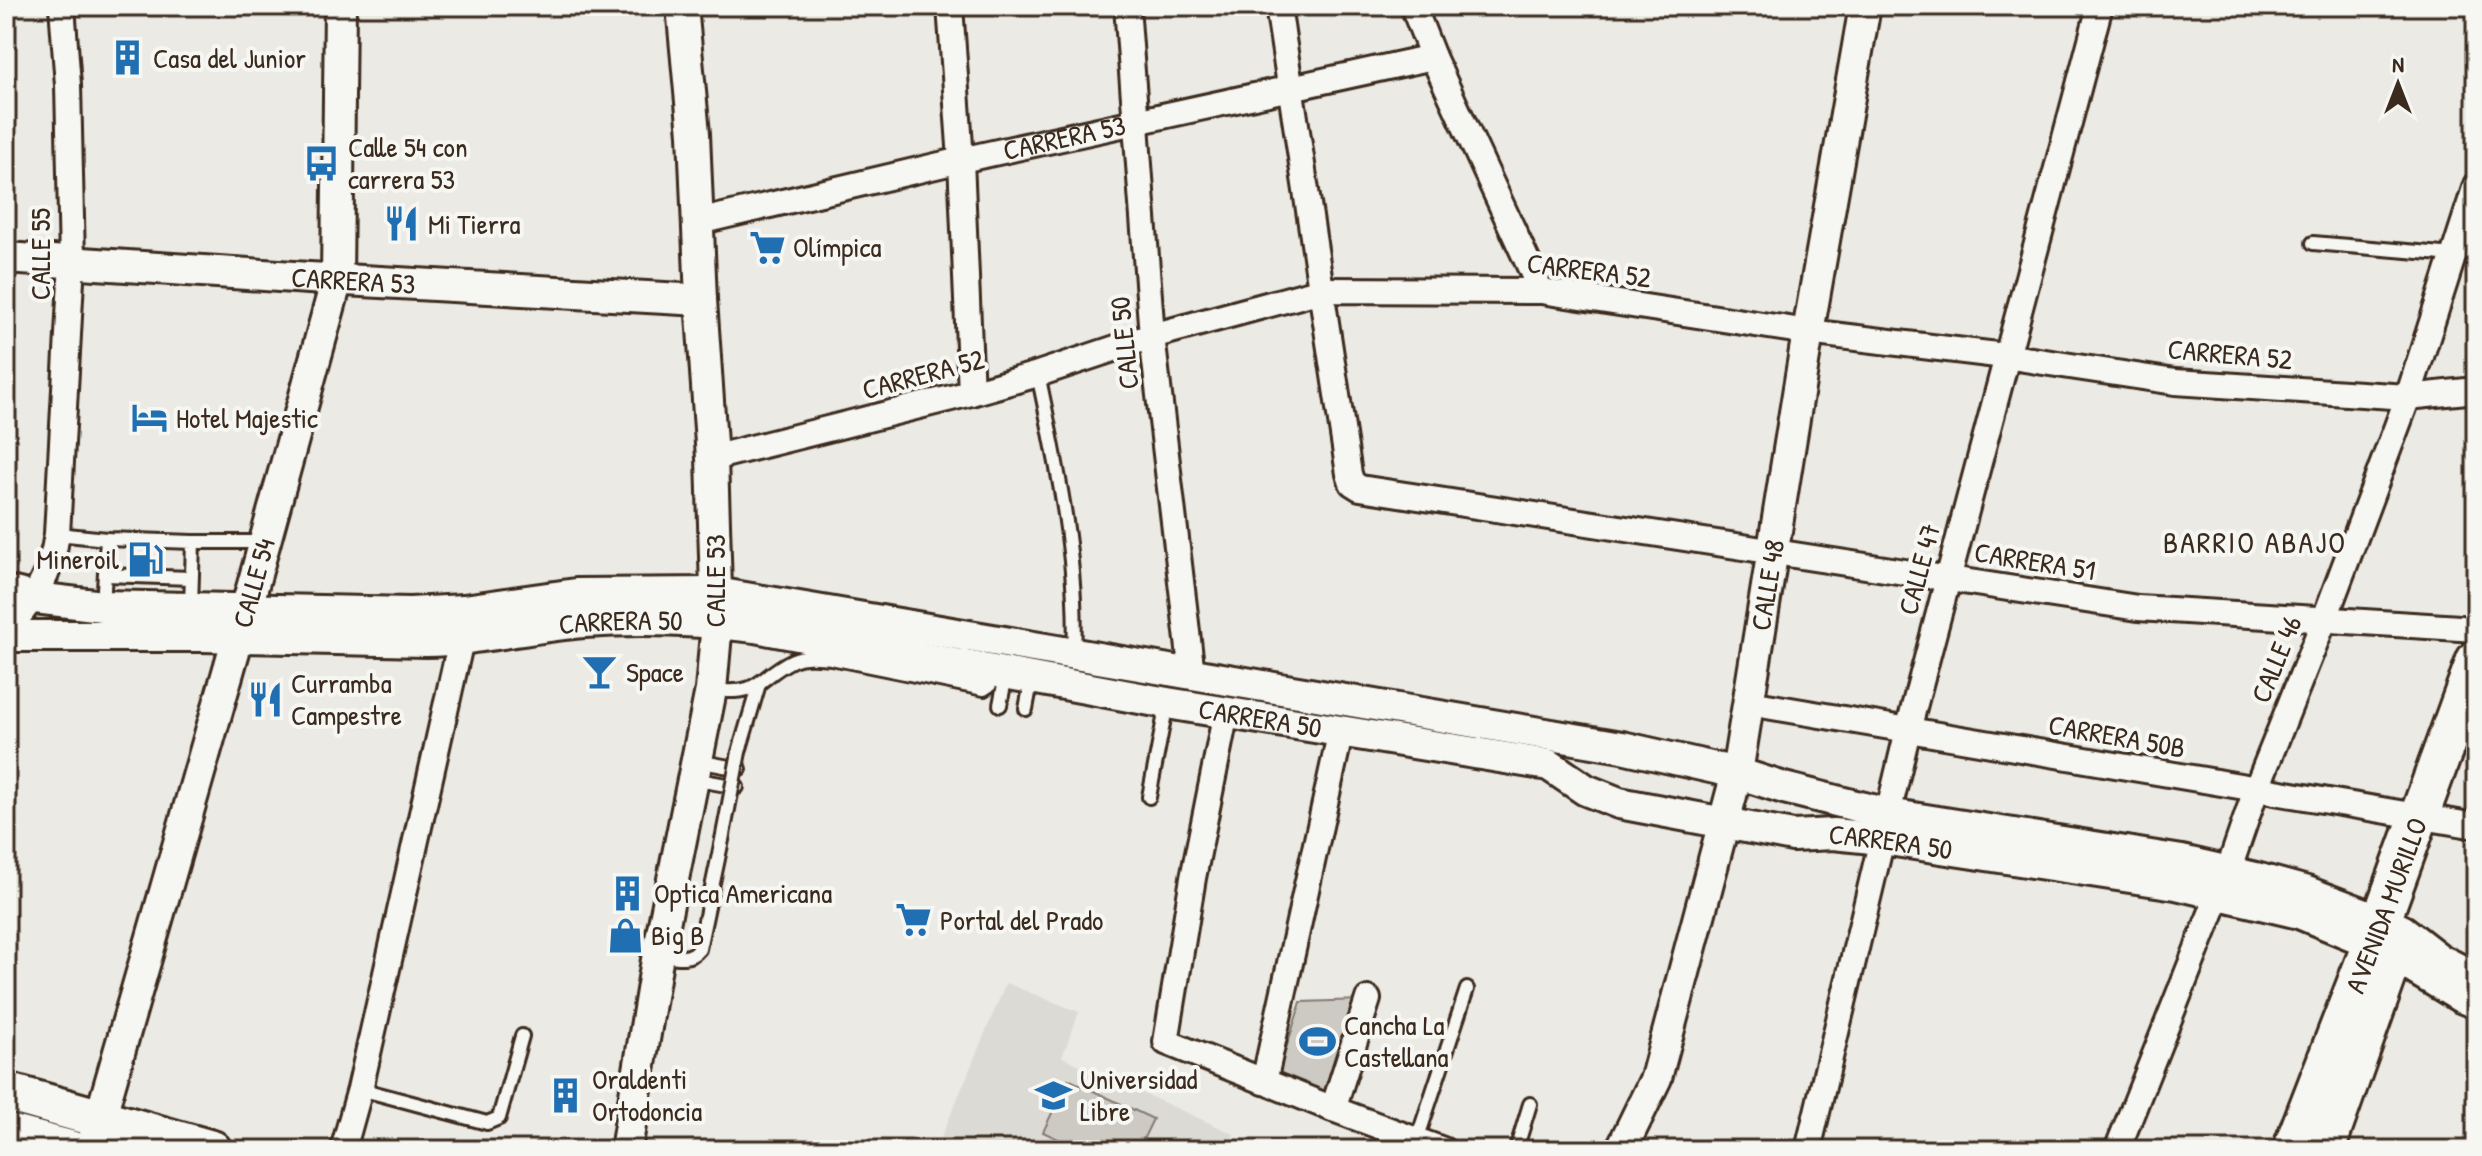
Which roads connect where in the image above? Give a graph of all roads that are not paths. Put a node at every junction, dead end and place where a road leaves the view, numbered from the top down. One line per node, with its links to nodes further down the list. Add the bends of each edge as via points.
1 (62, 6): 19 (street, CALLE 55)
2 (340, 6): 20 (street, CALLE 54)
3 (682, 6): 15 (street, CALLE 53)
4 (950, 6): 13 (street)
5 (1127, 6): 12 (street, CALLE 50)
6 (1278, 6): 11 (street)
7 (1413, 6): 10 (street)
8 (1865, 6): 24 (street, CALLE 48)
9 (2100, 6): 26 (street, CALLE 47)
10 (1433, 57): 11 (street, CARRERA 53); 22 (street)
11 (1291, 89): 12 (street, CARRERA 53); 21 (street)
12 (1136, 121): 13 (street, CARRERA 53); 25 (street, CALLE 50)
13 (961, 160): 15 (street, CARRERA 53); 29 (street)
14 (2476, 185): 17 (street, CALLE 46)
15 (698, 222): 23 (street, CALLE 53)
16 (2313, 243): 17 (lane)
17 (2454, 255): 30 (street, CALLE 46)
18 (6, 258): 19 (street, CARRERA 53)
19 (72, 262): 20 (street, CARRERA 53); 32 (street, CALLE 55)
20 (337, 279): 23 (street, CARRERA 53); 35 (street, CALLE 54)
21 (1322, 290): 22 (street, CARRERA 52); 25 (street, CARRERA 52); 36 (street, CARRERA 51, via 1352,483 1360,488)
22 (1541, 291): 24 (street, CARRERA 52)
23 (701, 300): 31 (street, CALLE 53)
24 (1808, 332): 26 (street, CARRERA 52); 36 (street, CALLE 48)
25 (1152, 336): 27 (street, CARRERA 52); 53 (street, CALLE 50)
26 (2005, 356): 30 (street, CARRERA 52, via 2175,382); 38 (street, CALLE 47)
27 (1038, 374): 29 (street, CARRERA 52); 50 (lane, via 1064,511)
28 (2476, 390): 30 (street, CARRERA 52)
29 (971, 393): 31 (street, CARRERA 52)
30 (2408, 397): 45 (street, CALLE 46)
31 (712, 458): 43 (street, CALLE 53)
32 (57, 534): 33 (lane); 40 (street, CALLE 55, via 54,555)
33 (107, 539): 34 (lane); 37 (lane)
34 (193, 542): 35 (lane); 39 (lane)
35 (264, 542): 42 (street, CALLE 54)
36 (1773, 553): 38 (street, CARRERA 51); 57 (street, CALLE 48)
37 (105, 575): 39 (lane); 41 (lane)
38 (1948, 577): 45 (street, CARRERA 51, via 2138,608); 62 (street, CALLE 47)
39 (191, 578): 44 (lane)
40 (21, 594): 41 (street, CARRERA 50); 47 (street, CALLE 55)
41 (103, 606): 44 (street, CARRERA 50)
42 (246, 608): 43 (street, CARRERA 50, via 410,613 576,594); 44 (street, CARRERA 50); 48 (street, CALLE 54)
43 (717, 608): 49 (street, CARRERA 50); 50 (street, CARRERA 50); 52 (street, CARRERA 50); 55 (street, CALLE 53)
44 (191, 610)
45 (2325, 618): 46 (street, CARRERA 51); 70 (street, CALLE 46)
46 (2476, 629)
47 (6, 634): 48 (street, CARRERA 50)
48 (238, 638): 49 (street, CARRERA 50); 93 (street, CALLE 54)
49 (461, 640): 86 (street)
50 (1074, 653): 53 (street, CARRERA 50)
51 (2476, 660): 73 (main road, AVENIDA MURILLO)
52 (1012, 673): 54 (lane, via 984,689 808,656 792,660); 56 (street, CARRERA 50); 58 (lane); 59 (lane)
53 (1192, 674): 64 (street, CARRERA 50, via 1622,747)
54 (759, 684): 55 (lane, via 743,691); 79 (lane, bridge, via 739,752 699,949 686,958)
55 (711, 690): 66 (street, CALLE 53)
56 (1167, 703): 60 (street, CARRERA 50); 71 (lane)
57 (1749, 703): 62 (street, CARRERA 50B); 67 (street, CALLE 48)
58 (1000, 705)
59 (1026, 709)
60 (1226, 712): 61 (street, CARRERA 50); 85 (street, via 1166,1042)
61 (1341, 730): 72 (street, CARRERA 50, via 1549,765 1586,790 1619,803); 85 (street)
62 (1908, 730): 70 (street, CARRERA 50B); 75 (street, CALLE 47)
63 (2476, 733): 73 (main road, AVENIDA MURILLO)
64 (1702, 766): 67 (street, CARRERA 50); 72 (street, via 1713,779 1714,796 1706,811)
65 (740, 769): 66 (lane)
66 (695, 770): 68 (lane); 79 (street, CALLE 53)
67 (1737, 773): 69 (street, CARRERA 50); 74 (street, CALLE 48)
68 (737, 787)
69 (1784, 788): 75 (street, CARRERA 50); 76 (street, via 1769,791 1759,803 1759,819)
70 (2256, 790): 73 (street, CARRERA 50B); 77 (street, CALLE 46)
71 (1149, 797)
72 (1690, 818): 74 (street, CARRERA 50)
73 (2447, 821): 78 (main road, AVENIDA MURILLO)
74 (1724, 825): 76 (street, CARRERA 50); 101 (street, CALLE 48, via 1656,1078)
75 (1885, 826): 76 (street, CARRERA 50, via 1833,834); 77 (street, CARRERA 50); 102 (street, CALLE 47)
76 (1768, 832)
77 (2223, 881): 78 (street, CARRERA 50, via 2307,892); 103 (street, CALLE 46)
78 (2388, 938): 80 (street, CARRERA 50); 83 (street, CARRERA 50, via 2461,997); 104 (main road, AVENIDA MURILLO); 105 (main road, AVENIDA MURILLO)
79 (658, 954): 98 (street, CALLE 53)
80 (2476, 978)
81 (1467, 989): 94 (lane)
82 (1368, 999): 90 (street)
83 (2476, 1003)
84 (522, 1036): 86 (lane, via 499,1118 487,1123)
85 (1264, 1082): 90 (street)
86 (360, 1089): 97 (street)
87 (6, 1092): 93 (main road)
88 (1530, 1104): 100 (lane)
89 (6, 1105): 93 (lane)
90 (1333, 1109): 94 (street)
91 (6, 1122): 93 (lane)
92 (6, 1133): 93 (main road)
93 (93, 1140): 95 (lane); 96 (main road)
94 (1417, 1140): 99 (street)
95 (171, 1150)
96 (212, 1150)
97 (343, 1150)
98 (626, 1150)
99 (1443, 1150)
100 (1516, 1150)
101 (1621, 1150)
102 (1808, 1150)
103 (2117, 1150)
104 (2292, 1150)
105 (2325, 1150)

